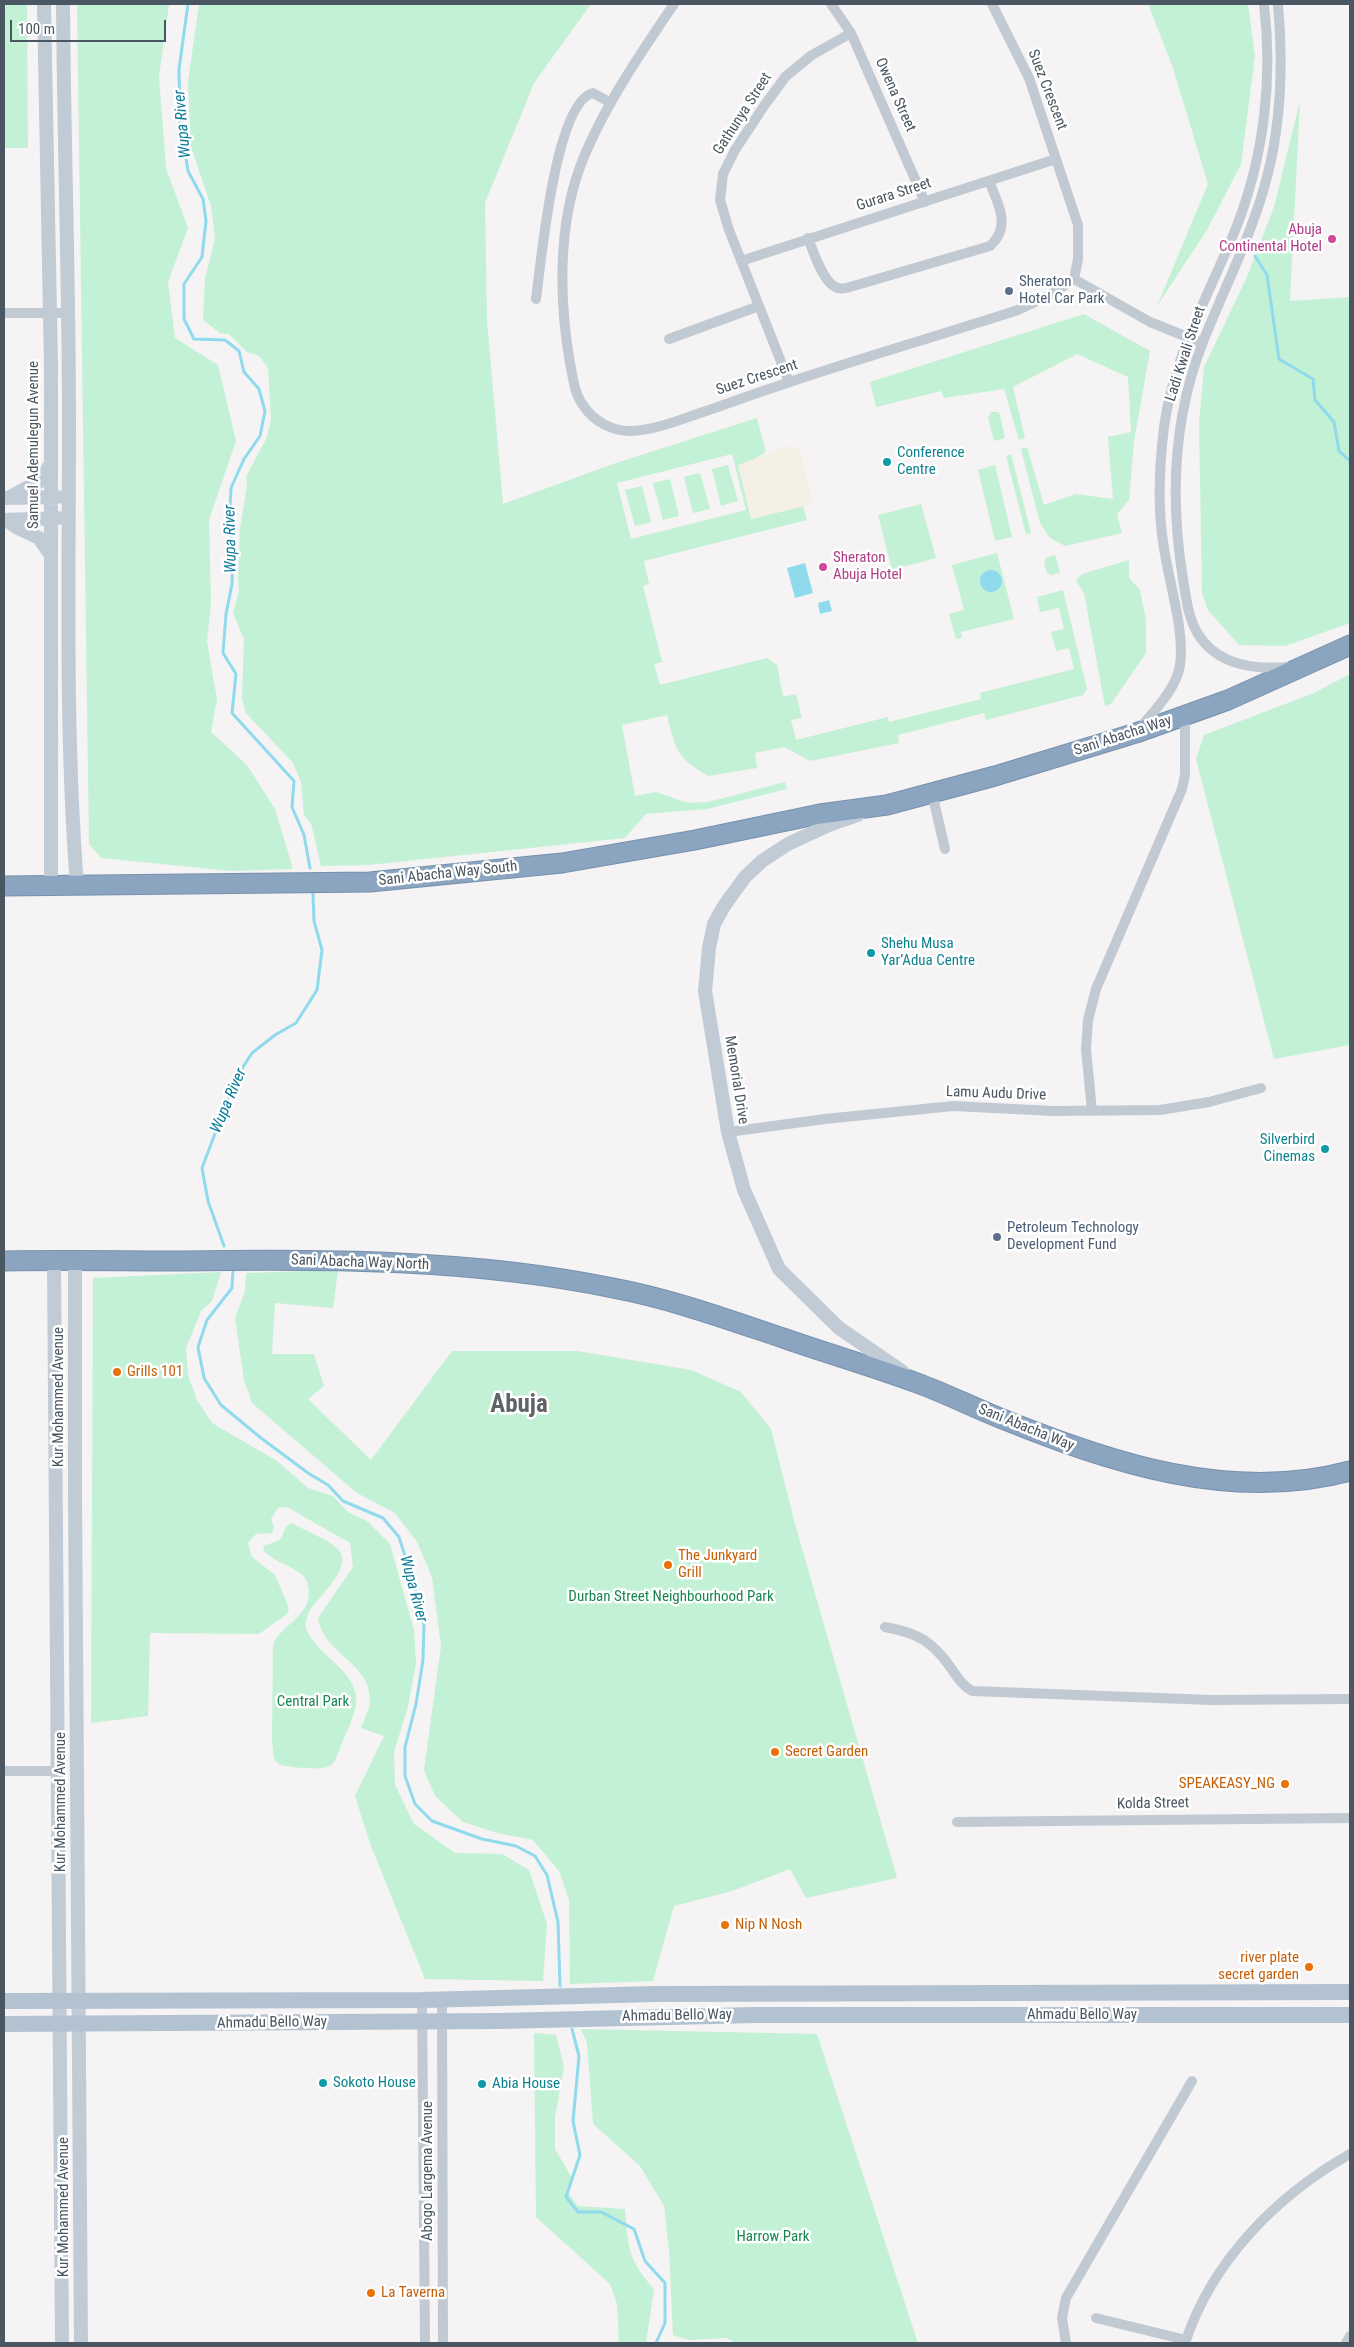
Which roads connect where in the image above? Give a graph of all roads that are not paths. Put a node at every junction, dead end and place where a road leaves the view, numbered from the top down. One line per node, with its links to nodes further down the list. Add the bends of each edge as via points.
1 (44, 4): 19 (street, Samuel Ademulegun Avenue)
2 (63, 4): 20 (street)
3 (674, 4): 9 (street, Suez Crescent)
4 (831, 4): 8 (street, Owena Street)
5 (992, 4): 10 (street, Suez Crescent, via 1029,78)
6 (1264, 4): 21 (street, Ladi Kwali Street, via 1267,84 1254,171 1236,227)
7 (1278, 4): 23 (street, Ladi Kwali Street, via 1282,42 1281,84 1277,129 1268,173 1247,236)
8 (851, 33): 12 (street, Owena Street); 14 (street, Gathunya Street, via 812,54 786,76 723,174 720,200)
9 (612, 103): 16 (street, via 593,93 588,94 578,105 568,126 555,170); 24 (street, Suez Crescent, via 580,169 566,232 564,320 574,386 582,404 595,420 612,428 632,431 666,424)
10 (1056, 159): 11 (street, Gurara Street); 15 (street, Suez Crescent, via 1078,225 1078,259)
11 (989, 181): 12 (street, Gurara Street); 13 (street, via 998,205 1002,230 990,246 850,288 838,288 830,283 821,269)
12 (925, 202): 13 (street, Gurara Street)
13 (808, 238): 14 (street, Gurara Street)
14 (741, 261): 17 (street, Gathunya Street)
15 (1074, 279): 21 (street, via 1144,319); 24 (street, Suez Crescent, via 1018,310)
16 (536, 298)
17 (759, 306): 22 (street); 24 (street, Gathunya Street)
18 (4, 313): 19 (street)
19 (50, 313): 20 (street); 25 (street, Samuel Ademulegun Avenue)
20 (69, 313): 26 (street)
21 (1187, 338): 23 (street); 36 (street, Ladi Kwali Street, via 1165,420 1159,479 1163,546 1179,629 1180,665 1174,682)
22 (669, 339)
23 (1202, 343): 34 (street, Ladi Kwali Street, via 1184,403 1175,482 1178,544 1187,603 1198,634 1211,649 1242,666)
24 (789, 382)
25 (51, 462): 27 (street, Samuel Ademulegun Avenue); 28 (street, via 40,481)
26 (69, 496): 27 (street); 29 (street)
27 (50, 497): 28 (street); 30 (street, Samuel Ademulegun Avenue)
28 (6, 498)
29 (69, 518): 30 (street); 41 (street, via 73,832)
30 (50, 519): 31 (street); 32 (street, Samuel Ademulegun Avenue)
31 (5, 520): 32 (street, via 39,538)
32 (50, 554): 40 (street, Samuel Ademulegun Avenue)
33 (1348, 646): 34 (highway, Sani Abacha Way)
34 (1304, 666): 35 (highway, Sani Abacha Way)
35 (1185, 716): 36 (highway, Sani Abacha Way); 44 (street, via 1182,788 1096,989 1088,1020 1086,1049)
36 (1136, 733): 37 (highway, Sani Abacha Way)
37 (932, 793): 38 (highway, Sani Abacha Way); 39 (street)
38 (888, 805): 41 (highway, Sani Abacha Way South, via 820,814 562,863 370,882); 45 (street, Memorial Drive, via 829,825 788,844 762,861 733,893 714,924 705,991)
39 (945, 849)
40 (51, 885): 41 (highway, Sani Abacha Way South); 42 (highway, Sani Abacha Way South)
41 (77, 885)
42 (4, 886)
43 (1261, 1088): 44 (street, Lamu Audu Drive, via 1209,1102 1160,1110)
44 (1092, 1111): 45 (street, Lamu Audu Drive, via 953,1106)
45 (728, 1132): 50 (street, Memorial Drive, via 744,1190 779,1269 839,1328)
46 (54, 1260): 47 (highway, Sani Abacha Way North); 48 (highway, Sani Abacha Way North); 55 (street, Kur Mohammed Avenue)
47 (75, 1260): 49 (highway, Sani Abacha Way North, via 289,1260 467,1267 614,1288); 63 (street, Kur Mohammed Avenue)
48 (4, 1262)
49 (712, 1314): 50 (highway, Sani Abacha Way)
50 (920, 1384): 51 (highway, Sani Abacha Way, via 1063,1443 1156,1472 1264,1483 1297,1482)
51 (1350, 1471)
52 (885, 1627): 53 (street, via 910,1631 926,1640 940,1653 963,1686 972,1691 1212,1700)
53 (1350, 1699)
54 (4, 1771): 55 (street)
55 (58, 1771): 62 (street, Kur Mohammed Avenue)
56 (1350, 1818): 57 (street, Kolda Street)
57 (957, 1822)
58 (1350, 1992): 59 (main road, Ahmadu Bello Way, via 627,1995)
59 (442, 1999): 60 (main road, Ahmadu Bello Way); 66 (street, Abogo Largema Avenue)
60 (422, 2000): 63 (main road, Ahmadu Bello Way); 65 (street, Abogo Largema Avenue)
61 (4, 2001): 62 (main road, Ahmadu Bello Way)
62 (60, 2002): 63 (main road, Ahmadu Bello Way); 68 (street, Kur Mohammed Avenue)
63 (79, 2002): 69 (street, Kur Mohammed Avenue)
64 (1350, 2015): 66 (main road, Ahmadu Bello Way, via 894,2014)
65 (423, 2021): 66 (main road, Ahmadu Bello Way); 69 (main road, Ahmadu Bello Way); 77 (street, Abogo Largema Avenue)
66 (442, 2021): 78 (street, Abogo Largema Avenue)
67 (4, 2024): 68 (main road, Ahmadu Bello Way)
68 (60, 2024): 69 (main road, Ahmadu Bello Way); 75 (street, Kur Mohammed Avenue)
69 (79, 2024): 76 (street, Kur Mohammed Avenue)
70 (1192, 2080): 79 (street, via 1066,2298 1062,2318)
71 (1350, 2154): 74 (street, via 1322,2170 1264,2216 1214,2283)
72 (1096, 2318): 74 (street)
73 (1350, 2336): 80 (street)
74 (1186, 2342)
75 (62, 2343)
76 (81, 2343)
77 (425, 2343)
78 (443, 2343)
79 (1066, 2343)
80 (1346, 2343)

